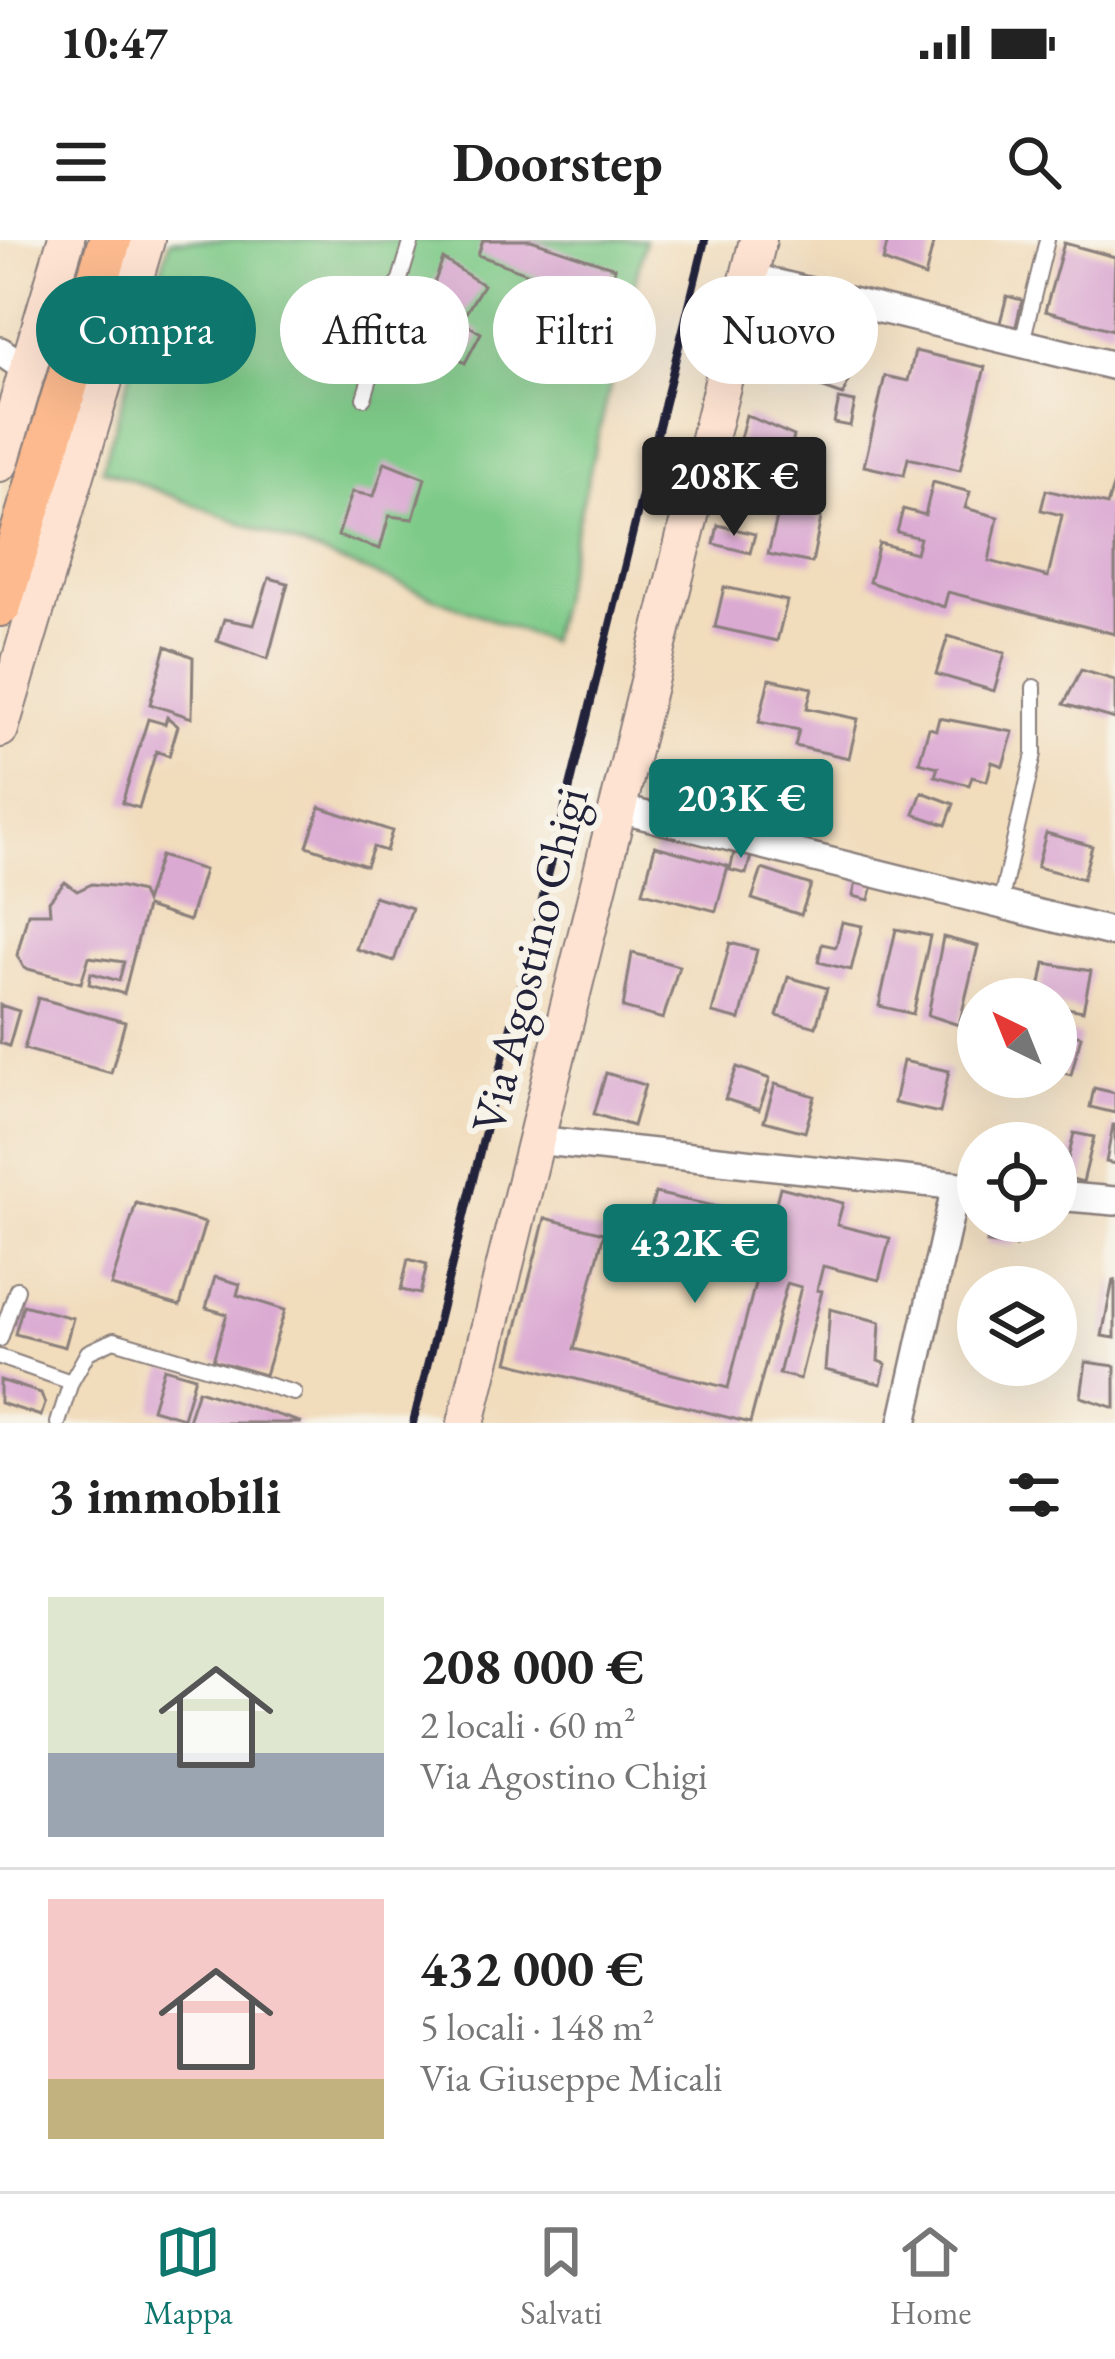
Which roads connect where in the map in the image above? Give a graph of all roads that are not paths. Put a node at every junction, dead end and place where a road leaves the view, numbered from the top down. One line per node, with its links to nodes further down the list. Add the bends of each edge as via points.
1 (66, 240): 10 (street)
2 (110, 240): 15 (main road)
3 (146, 240): 17 (street)
4 (412, 240): 13 (lane)
5 (758, 240): 7 (street, Via Agostino Chigi)
6 (1048, 240): 9 (lane)
7 (749, 276)
8 (878, 308): 9 (street)
9 (1022, 342): 11 (street)
10 (14, 360): 14 (street)
11 (1115, 366)
12 (722, 384): 18 (street, Via Agostino Chigi)
13 (364, 398)
14 (0, 463)
15 (0, 604)
16 (1034, 687): 19 (lane, via 1034,754)
17 (0, 729)
18 (615, 808): 19 (street); 21 (street, Via Agostino Chigi)
19 (1000, 904): 20 (street)
20 (1115, 933)
21 (535, 1140): 22 (street); 32 (street, Via Agostino Chigi)
22 (957, 1186)
23 (1077, 1198): 24 (street)
24 (1115, 1202)
25 (957, 1224): 33 (street)
26 (16, 1289): 27 (lane)
27 (0, 1339)
28 (0, 1357): 29 (lane)
29 (71, 1382): 30 (lane, via 88,1352 114,1340); 31 (lane)
30 (294, 1393)
31 (58, 1423)
32 (466, 1423)
33 (904, 1423)

